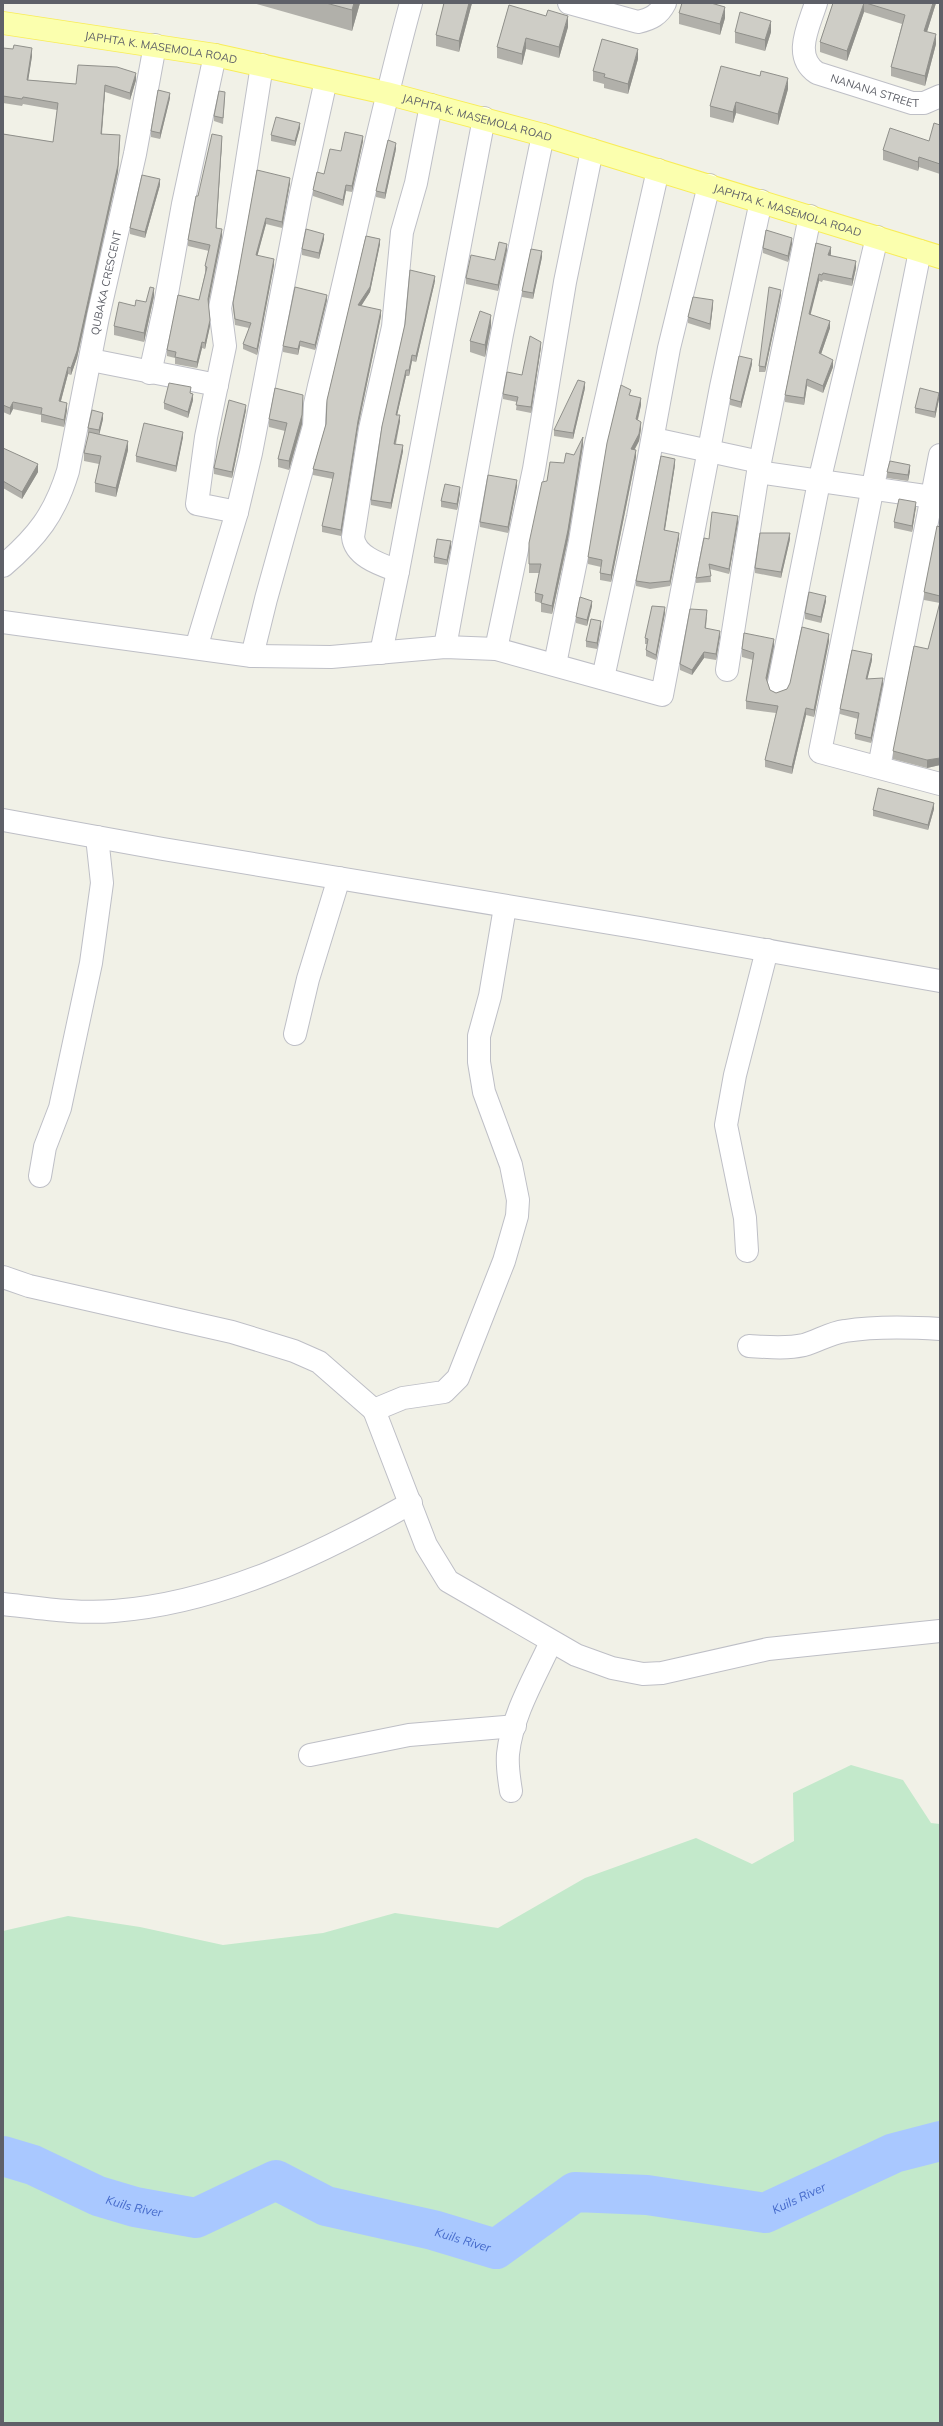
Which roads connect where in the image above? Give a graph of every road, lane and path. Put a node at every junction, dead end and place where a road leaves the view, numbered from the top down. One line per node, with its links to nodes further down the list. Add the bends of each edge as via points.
1 (411, 3): 10 (street)
2 (569, 3): 3 (street, via 638,22 649,20)
3 (665, 3)
4 (816, 3): 11 (street, NANANA STREET, via 803,46 804,58 810,68 817,73 912,103 924,103)
5 (3, 23): 6 (main road, JAPHTA K. MASEMOLA ROAD)
6 (155, 45): 7 (main road, JAPHTA K. MASEMOLA ROAD); 22 (street, QUBAKA CRESCENT, via 135,154 98,317)
7 (215, 55): 8 (main road, JAPHTA K. MASEMOLA ROAD); 23 (street)
8 (262, 65): 9 (main road, JAPHTA K. MASEMOLA ROAD); 24 (street, via 238,224 220,308 225,346)
9 (326, 80): 10 (main road, JAPHTA K. MASEMOLA ROAD); 32 (street)
10 (386, 93): 12 (main road, JAPHTA K. MASEMOLA ROAD); 40 (street, via 346,278 316,398 314,426)
11 (940, 96)
12 (432, 105): 13 (main road, JAPHTA K. MASEMOLA ROAD); 34 (street, via 416,182 402,232 393,327 370,428 353,537 354,545 362,553)
13 (484, 118): 14 (main road, JAPHTA K. MASEMOLA ROAD); 34 (street)
14 (543, 135): 15 (main road, JAPHTA K. MASEMOLA ROAD); 36 (street, via 502,334)
15 (592, 150): 16 (main road, JAPHTA K. MASEMOLA ROAD); 38 (street, via 564,282 534,469)
16 (658, 170): 17 (main road, JAPHTA K. MASEMOLA ROAD); 41 (street, via 594,448 580,541)
17 (708, 185): 18 (main road, JAPHTA K. MASEMOLA ROAD); 25 (street, via 669,348)
18 (760, 201): 19 (main road, JAPHTA K. MASEMOLA ROAD); 26 (street)
19 (810, 216): 20 (main road, JAPHTA K. MASEMOLA ROAD); 28 (street)
20 (877, 237): 21 (main road, JAPHTA K. MASEMOLA ROAD); 29 (street)
21 (930, 254): 30 (street)
22 (91, 360): 23 (street); 33 (street, QUBAKA CRESCENT, via 61,496 49,519)
23 (150, 373): 24 (street)
24 (216, 385): 32 (street, via 200,470 197,504)
25 (654, 439): 26 (street); 43 (street)
26 (708, 452): 28 (street); 43 (street, via 662,695)
27 (940, 454): 31 (street)
28 (759, 467): 29 (street); 42 (street)
29 (819, 482): 30 (street); 44 (street)
30 (872, 489): 31 (street); 45 (street, via 820,752)
31 (935, 492): 45 (street)
32 (237, 512): 37 (street)
33 (3, 566)
34 (398, 572): 39 (street)
35 (3, 622): 37 (street)
36 (445, 647): 38 (street); 39 (street)
37 (196, 648): 40 (street)
38 (496, 649): 41 (street)
39 (381, 653): 40 (street, via 331,657)
40 (252, 656)
41 (555, 664): 43 (street)
42 (727, 670)
43 (603, 678)
44 (778, 688)
45 (879, 767): 46 (street)
46 (940, 784)
47 (3, 820): 48 (street)
48 (98, 837): 49 (street); 54 (street, via 102,883 91,963 60,1108 45,1147)
49 (339, 878): 50 (street); 53 (street, via 308,979)
50 (505, 907): 51 (street); 59 (street, via 490,996 479,1036 479,1062 484,1092 511,1165 518,1200 517,1216 504,1261 458,1378 444,1392 403,1398)
51 (767, 950): 52 (street); 55 (street, via 735,1075 726,1125 745,1218)
52 (940, 981)
53 (295, 1034)
54 (40, 1176)
55 (747, 1251)
56 (3, 1277): 59 (street, via 29,1286 232,1332 294,1351 319,1362)
57 (940, 1329): 58 (street, via 900,1327 845,1331 828,1334 805,1345 775,1348)
58 (749, 1346)
59 (374, 1410): 60 (street)
60 (411, 1503): 61 (street, via 347,1539 281,1568 228,1587 162,1605 115,1611 77,1612); 63 (street, via 426,1545 448,1581)
61 (3, 1604)
62 (940, 1631): 63 (street, via 768,1649 692,1667 643,1674 612,1668 576,1655)
63 (551, 1642): 64 (street)
64 (515, 1726): 65 (street, via 409,1735); 66 (street, via 508,1755)
65 (310, 1755)
66 (511, 1791)

